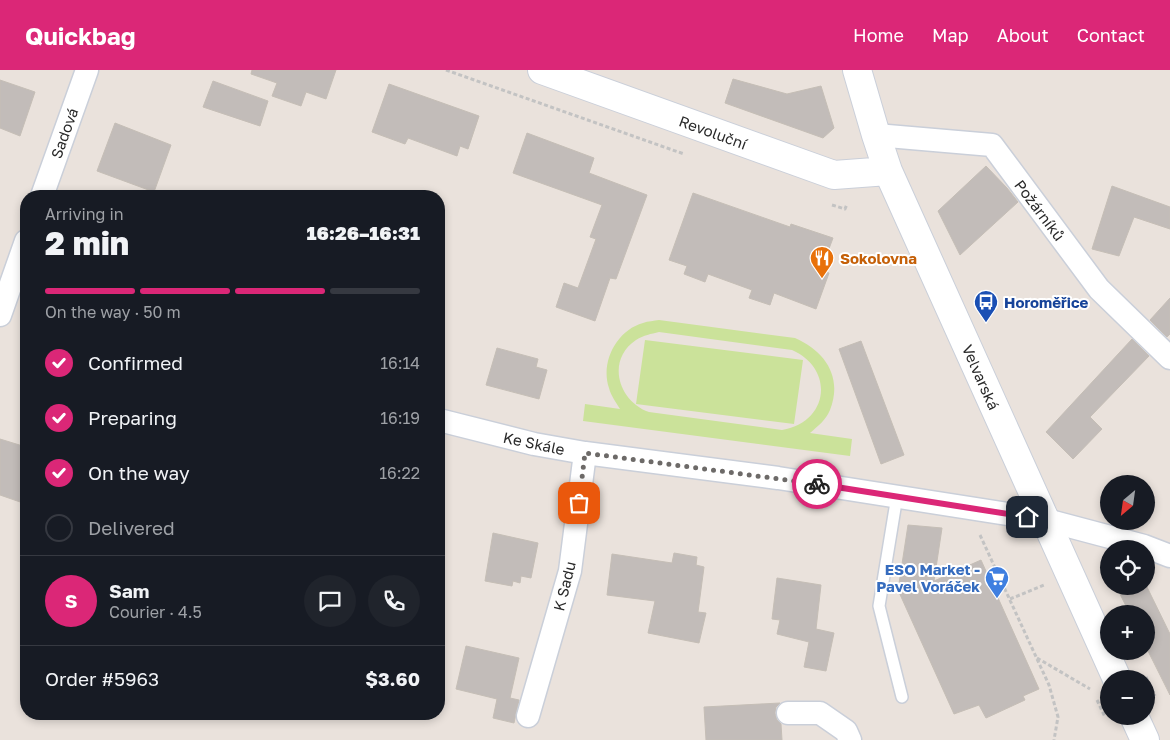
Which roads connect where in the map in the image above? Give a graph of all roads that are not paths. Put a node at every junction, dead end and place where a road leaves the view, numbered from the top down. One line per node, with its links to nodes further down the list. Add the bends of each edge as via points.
1 (87, 70): 6 (street, Sadová)
2 (542, 70): 5 (main road, Revoluční, via 834,175)
3 (857, 70): 4 (main road, Velvarská)
4 (876, 135): 5 (main road, Velvarská); 10 (street, Požárníků, via 992,145 1099,289)
5 (888, 171): 14 (main road, Velvarská)
6 (44, 190)
7 (20, 261): 8 (street)
8 (13, 284): 9 (street)
9 (0, 315)
10 (1170, 358)
11 (445, 422): 12 (street, Ke Skále)
12 (585, 453): 13 (street, Ke Skále); 19 (street, K Sadu, via 570,570)
13 (896, 496): 14 (street, Ke Skále); 17 (lane, via 879,606)
14 (1046, 520): 15 (street, Ke Skále); 16 (main road, Velvarská)
15 (1170, 556)
16 (1114, 670)
17 (902, 697)
18 (788, 713): 21 (street, via 820,713 846,731)
19 (528, 716)
20 (1138, 725): 22 (main road)
21 (850, 740)
22 (1145, 740)

